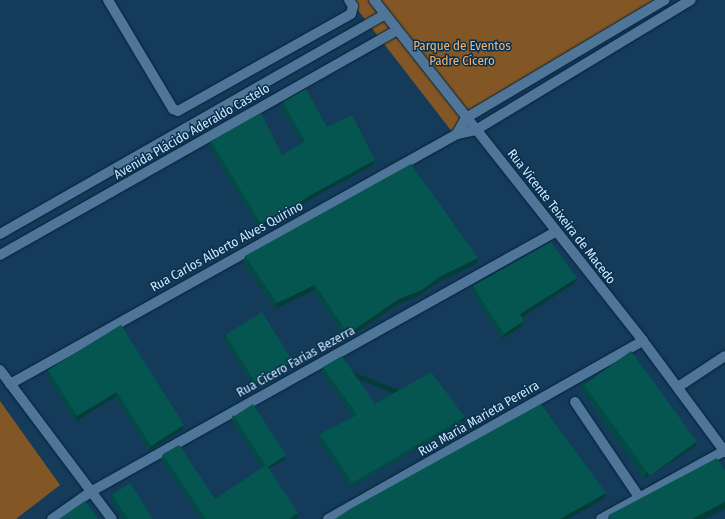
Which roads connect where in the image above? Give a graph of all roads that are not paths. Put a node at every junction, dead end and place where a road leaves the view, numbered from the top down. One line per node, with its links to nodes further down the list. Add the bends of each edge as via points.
1 (108, 0): 2 (street, via 173,109 178,111 350,14 353,6)
2 (349, 0)
3 (374, 0): 6 (street, Rua Vicente Teixeira de Macedo)
4 (665, 0): 8 (street)
5 (691, 0): 10 (street)
6 (385, 14): 7 (street, Rua Vicente Teixeira de Macedo); 9 (street, Avenida Plácido Aderaldo Castelo)
7 (396, 31): 8 (street, Rua Vicente Teixeira de Macedo); 12 (street, Avenida Plácido Aderaldo Castelo)
8 (466, 118): 10 (street, Rua Vicente Teixeira de Macedo); 11 (street)
9 (190, 126): 12 (street); 14 (street, Avenida Plácido Aderaldo Castelo)
10 (476, 130): 11 (street); 13 (street, Rua Vicente Teixeira de Macedo)
11 (457, 134): 19 (street, Rua Carlos Alberto Alves Quirino)
12 (199, 143): 15 (street, Avenida Plácido Aderaldo Castelo)
13 (555, 232): 16 (street, Rua Vicente Teixeira de Macedo); 23 (street, Rua Cícero Farias Bezerra)
14 (0, 234)
15 (0, 255)
16 (643, 341): 20 (street, Rua Vicente Teixeira de Macedo); 27 (street, Rua Maria Marieta Pereira)
17 (725, 356): 20 (street)
18 (0, 370): 19 (street)
19 (10, 384): 23 (street)
20 (678, 387): 22 (street, Rua Vicente Teixeira de Macedo)
21 (575, 402): 24 (street)
22 (724, 451): 24 (street)
23 (92, 491): 25 (street, Rua Cícero Farias Bezerra); 26 (street)
24 (640, 496): 28 (street)
25 (52, 519)
26 (112, 519)
27 (328, 519)
28 (601, 519)

